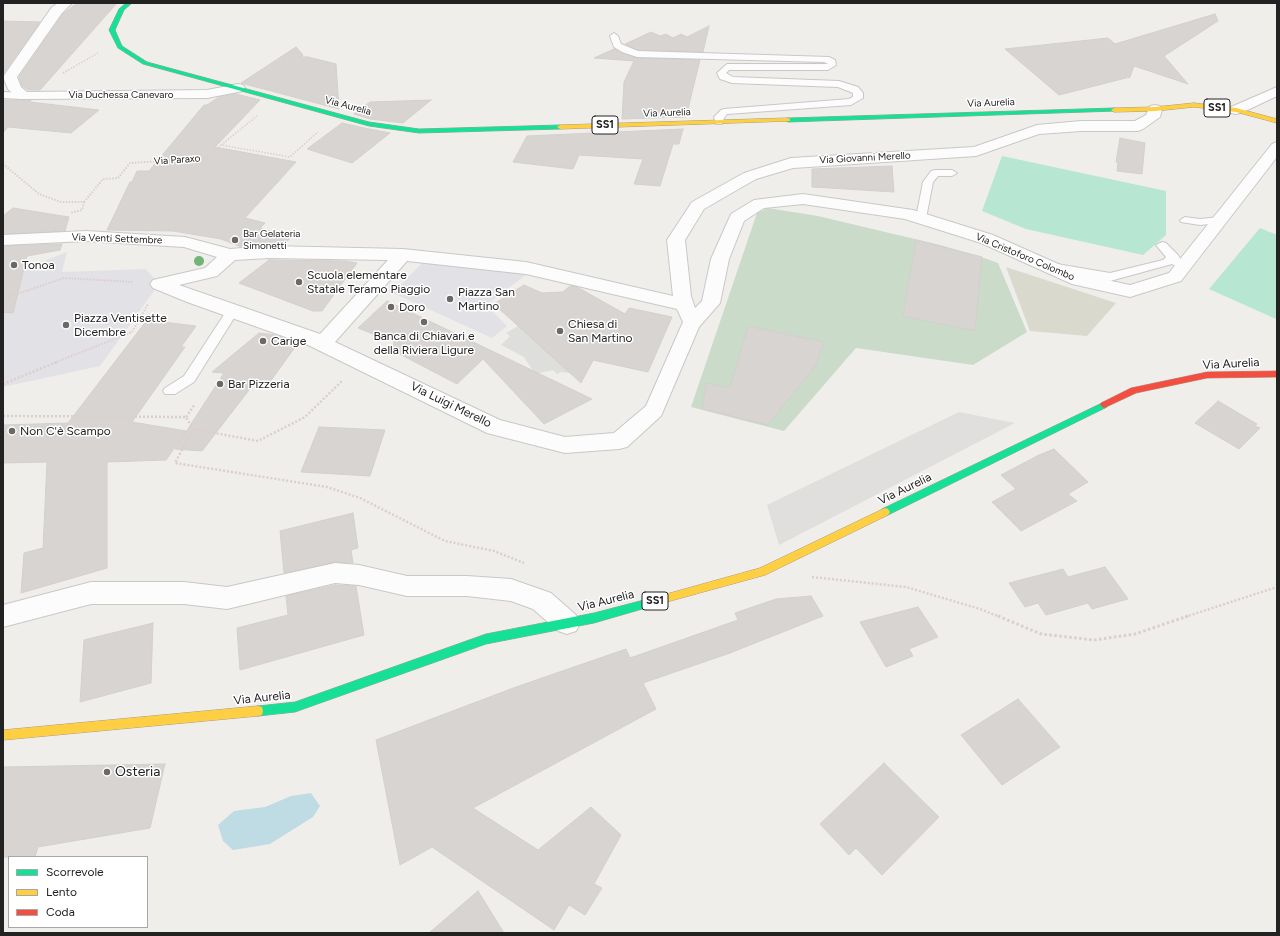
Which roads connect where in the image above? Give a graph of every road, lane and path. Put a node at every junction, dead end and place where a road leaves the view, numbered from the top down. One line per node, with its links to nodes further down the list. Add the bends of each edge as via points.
1 (66, 3): 7 (street, via 57,10 10,77 15,89)
2 (129, 3): 4 (main road, Via Aurelia / SS1, via 122,8 112,30 120,48 145,62)
3 (614, 36): 12 (lane, via 617,45 637,54 826,59 832,62 832,65 727,67 722,73 723,78 732,80 847,85 858,93 858,98 851,102 731,110 719,117)
4 (238, 88): 7 (street, Via Duchessa Canevaro, via 207,94); 10 (main road, Via Aurelia / SS1)
5 (1277, 91): 9 (street)
6 (3, 94): 7 (lane, Via Duchessa Canevaro)
7 (23, 96)
8 (1155, 109): 9 (main road, Via Aurelia / SS1, via 1194,105); 12 (main road, Via Aurelia / SS1); 31 (street, Via Giovanni Merello, via 1153,117 1138,126 1080,126 1037,130 976,151 792,163 750,176 698,206 676,240 682,296)
9 (1236, 110): 11 (main road, Via Aurelia / SS1)
10 (336, 115): 12 (main road, Via Aurelia / SS1, via 369,124 419,131); 14 (path, via 290,157)
11 (1277, 121)
12 (719, 122)
13 (245, 126): 14 (path, Via Paraxo)
14 (221, 145): 18 (path, Via Paraxo, via 204,159 130,163 118,178 103,179)
15 (1277, 147): 22 (street, Via Cristoforo Colombo)
16 (3, 164): 18 (path, via 39,194 61,202)
17 (952, 173): 20 (lane, via 935,173 928,182)
18 (84, 202): 19 (path, Via Paraxo, via 82,210)
19 (69, 213)
20 (921, 218): 27 (street, Via Cristoforo Colombo, via 987,239 1078,280 1130,291 1175,277); 31 (street, Via Cristoforo Colombo, via 803,199 760,204 737,218 720,259 711,303)
21 (1185, 220): 22 (lane)
22 (1220, 220): 27 (street, Via Cristoforo Colombo)
23 (3, 240): 25 (street, Via Venti Settembre, via 86,236 185,242)
24 (1162, 245): 27 (lane)
25 (230, 255): 26 (street, via 269,252); 28 (street, via 212,272)
26 (403, 255): 31 (street, via 526,268); 32 (street)
27 (1177, 263)
28 (159, 284): 29 (path, via 64,278); 30 (street, Via Luigi Merello); 35 (path, via 132,332)
29 (3, 299)
30 (233, 310): 32 (street, Via Luigi Merello); 36 (lane, via 189,379)
31 (688, 314): 33 (street, Via Luigi Merello, via 654,411 619,441 565,445 494,427)
32 (323, 343): 33 (street, Via Luigi Merello)
33 (362, 362): 38 (path, via 305,417 258,441)
34 (1277, 374): 43 (main road, Via Aurelia / SS1, via 1207,375 1134,390 762,572)
35 (3, 384)
36 (170, 391)
37 (3, 416): 38 (path, via 186,417)
38 (193, 429): 39 (path, via 175,463 327,487 360,498 445,541 494,551)
39 (529, 565)
40 (808, 577): 41 (path, via 906,588 980,609 1041,634 1094,640 1135,634)
41 (1277, 587)
42 (3, 616): 43 (street, via 91,593 184,593 228,598 335,573 359,575 407,586 467,586 511,590 542,601)
43 (567, 623): 44 (main road, Via Aurelia / SS1, via 486,639 295,707)
44 (3, 735)

